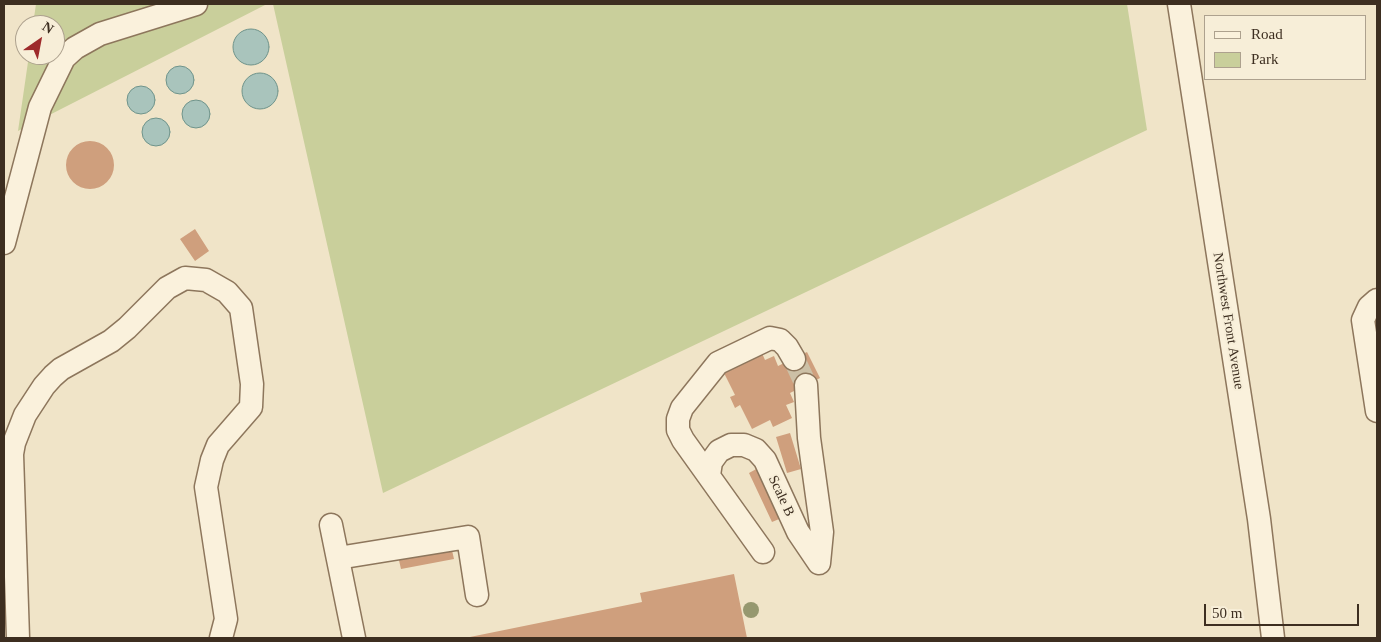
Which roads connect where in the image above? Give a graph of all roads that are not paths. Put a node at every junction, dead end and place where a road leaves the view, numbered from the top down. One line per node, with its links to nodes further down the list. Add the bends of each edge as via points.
1 (196, 4): 3 (street, via 100,34 74,48 64,58 40,107)
2 (1179, 4): 17 (street, Northwest Front Avenue, via 1259,519)
3 (4, 243)
4 (1377, 300): 7 (street, via 1369,307 1363,320)
5 (794, 358): 8 (street, via 780,340 770,338 761,342 718,363 682,408 678,430)
6 (806, 385): 8 (street, Scale B, via 808,438 822,532 819,563 798,532 765,460 756,450 744,445 730,445 719,451 711,462)
7 (1377, 411)
8 (709, 475): 11 (street)
9 (331, 525): 12 (street)
10 (9, 534): 14 (street); 15 (street, via 14,442 25,416 44,386 61,369 115,338 166,288 185,278 206,280 227,292 240,308 252,384 251,406 218,445 206,487 226,619)
11 (763, 552)
12 (338, 558): 13 (street, via 468,537); 16 (street)
13 (477, 595)
14 (18, 638)
15 (221, 638)
16 (354, 638)
17 (1273, 638)

